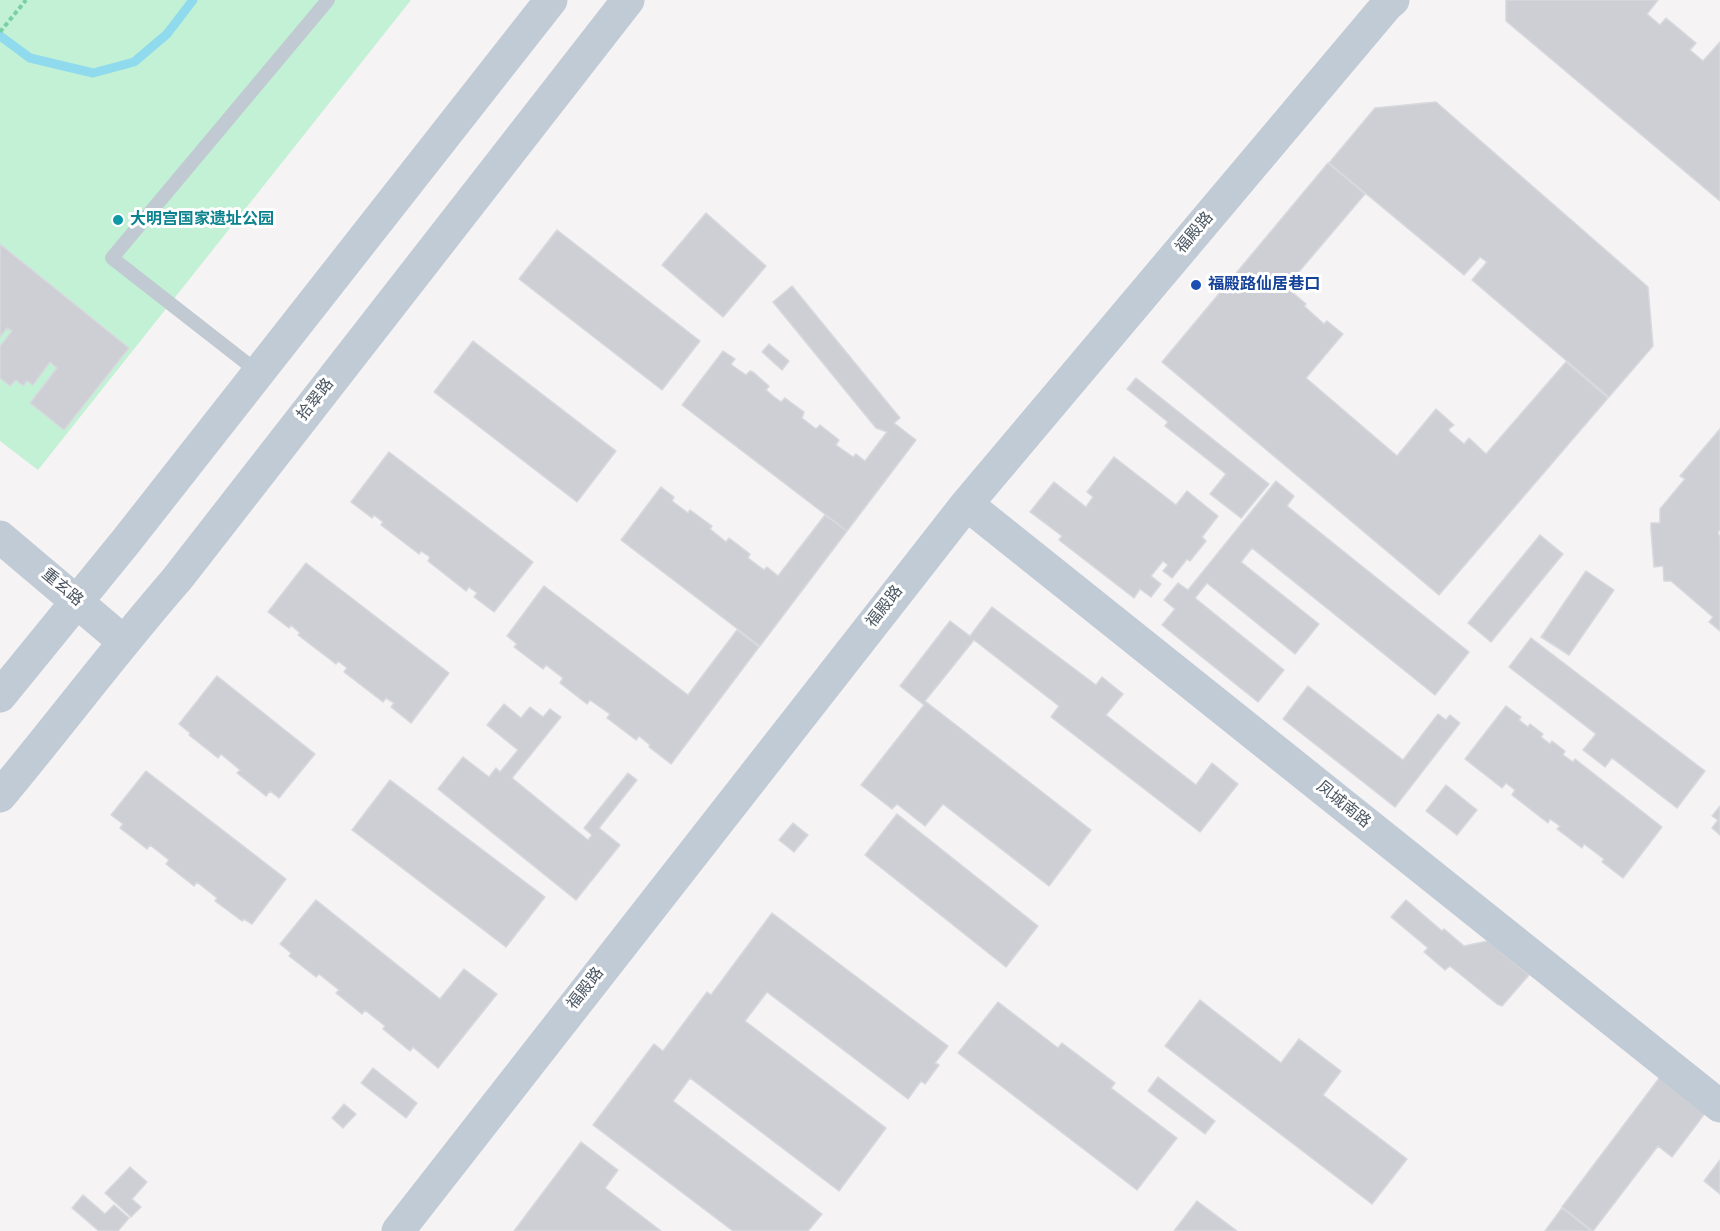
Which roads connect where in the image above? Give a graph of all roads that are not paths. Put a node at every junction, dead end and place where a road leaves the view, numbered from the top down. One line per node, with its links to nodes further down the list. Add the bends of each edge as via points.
1 (328, 0): 5 (lane, via 112,258)
2 (551, 0): 5 (street)
3 (628, 0): 9 (street, 拾翠路, via 177,579)
4 (1394, 4): 6 (street, 福殿路)
5 (258, 372): 8 (street)
6 (972, 510): 12 (street, 凤城南路); 13 (street, 福殿路, via 636,924); 14 (street, 福殿路, via 685,898)
7 (0, 537): 8 (street, 重玄路)
8 (77, 600): 9 (street, 重玄路); 10 (street)
9 (123, 641): 11 (street, 拾翠路)
10 (0, 696)
11 (0, 796)
12 (1720, 1106)
13 (398, 1231)
14 (421, 1231)

